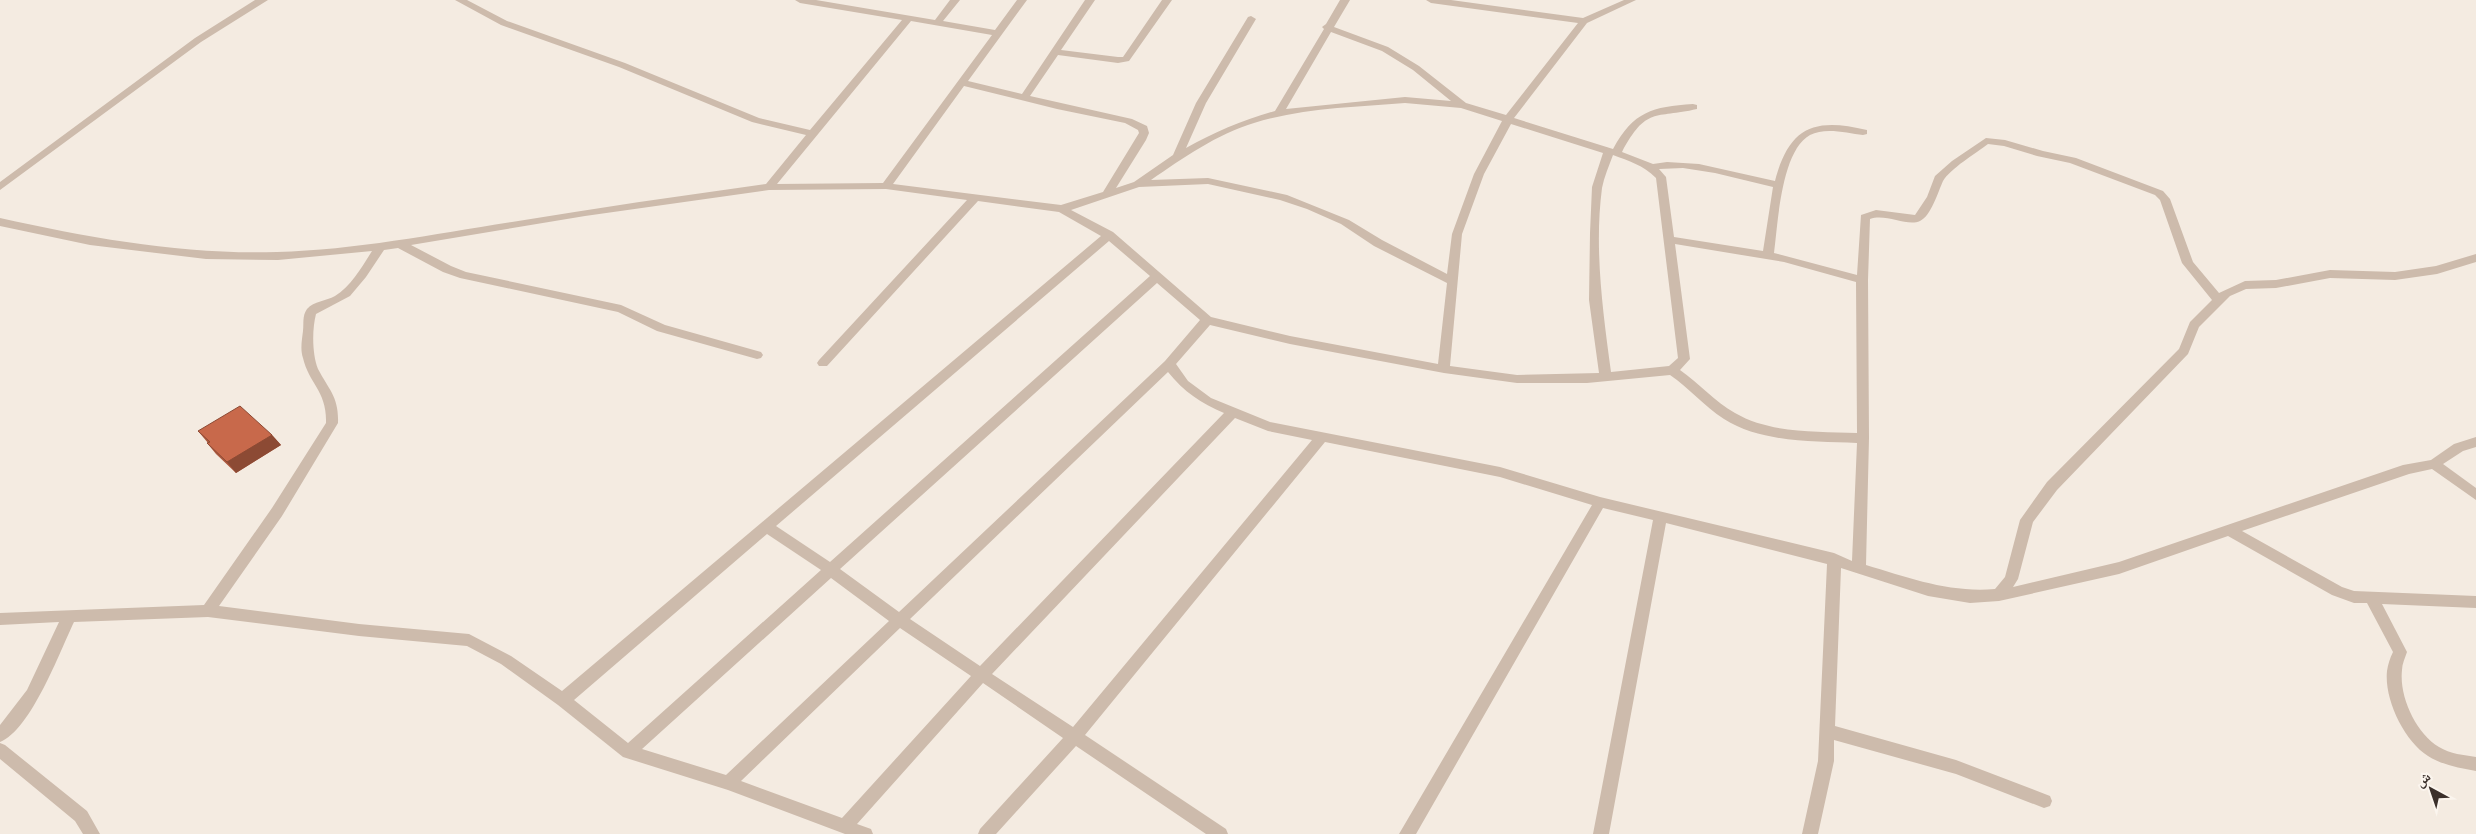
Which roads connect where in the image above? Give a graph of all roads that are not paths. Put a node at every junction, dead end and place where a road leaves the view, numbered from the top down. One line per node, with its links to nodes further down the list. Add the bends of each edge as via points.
1 (263, 0): 33 (street, via 198,40)
2 (460, 0): 26 (street, via 504,23 622,65 756,120)
3 (800, 0): 11 (street)
4 (955, 0): 15 (street)
5 (1022, 0): 17 (street)
6 (1090, 0): 18 (street)
7 (1167, 0): 18 (street, via 1126,59)
8 (1345, 0): 16 (street)
9 (1430, 0): 14 (street)
10 (1631, 0): 14 (street)
11 (838, 3): 12 (street)
12 (908, 19): 15 (street); 26 (street)
13 (1251, 19): 28 (street, via 1192,118)
14 (1584, 21): 24 (street)
15 (937, 23): 17 (street)
16 (1327, 27): 21 (street, via 1384,49 1416,68); 23 (street)
17 (997, 33): 19 (street)
18 (1055, 52): 20 (street)
19 (962, 82): 20 (street); 32 (street)
20 (1024, 98): 35 (street, via 1128,121 1143,128 1141,140)
21 (1462, 105): 23 (street, via 1405,100); 24 (street)
22 (1693, 107): 27 (street, via 1659,110 1638,120)
23 (1279, 113): 28 (street, via 1222,132)
24 (1509, 118): 27 (street); 47 (street, via 1479,174 1457,234)
25 (1863, 132): 31 (street, via 1827,128 1805,133 1799,137 1783,165)
26 (813, 134): 34 (street)
27 (1612, 152): 29 (street); 55 (street, via 1597,187 1595,233 1596,300)
28 (1178, 157): 30 (street)
29 (1651, 167): 31 (street, via 1668,164 1702,168); 40 (street, via 1660,177)
30 (1138, 184): 35 (street); 47 (street, via 1208,181 1283,197 1345,222)
31 (1779, 185): 43 (street)
32 (886, 186): 34 (street); 36 (street)
33 (0, 187)
34 (769, 187): 41 (street)
35 (1107, 194): 37 (street)
36 (975, 198): 37 (street); 51 (street)
37 (1062, 209): 39 (street)
38 (0, 222): 42 (street, via 90,242 206,255 278,256)
39 (1109, 235): 45 (street); 64 (street)
40 (1670, 240): 43 (street); 54 (street, via 1684,359)
41 (400, 244): 42 (street); 50 (street, via 464,275 620,309 661,328)
42 (380, 247): 72 (street, via 346,293 310,314 309,361 331,398 332,423 277,512)
43 (1768, 255): 46 (street)
44 (2476, 258): 48 (street, via 2437,270 2395,276 2330,274 2276,284 2245,285 2226,293)
45 (1156, 277): 49 (street); 68 (street)
46 (1862, 280): 48 (street, via 1865,217 1876,213 1910,219 1919,217 1939,178 1981,145 1994,141 2072,160 2159,193 2188,263); 58 (street)
47 (1452, 281): 53 (street)
48 (2219, 301): 69 (street, via 2194,325 2184,351 2052,486 2027,520 2011,579)
49 (1208, 320): 52 (street); 53 (street, via 1290,340)
50 (757, 355)
51 (823, 362)
52 (1169, 364): 56 (street, via 1184,384 1207,401); 75 (street)
53 (1444, 369): 55 (street, via 1517,379)
54 (1672, 370): 55 (street); 58 (street, via 1730,416 1764,429)
55 (1606, 378)
56 (1233, 412): 57 (street, via 1268,426); 76 (street)
57 (1320, 438): 62 (street, via 1500,472); 80 (street)
58 (1863, 438): 67 (street)
59 (2476, 442): 60 (street, via 2459,446)
60 (2434, 464): 61 (street); 65 (street, via 2408,469)
61 (2476, 496)
62 (1600, 502): 63 (street); 91 (street)
63 (1660, 516): 66 (street); 92 (street)
64 (767, 527): 68 (street); 77 (street)
65 (2229, 530): 69 (street, via 2119,568); 70 (street, via 2337,591 2354,598)
66 (1834, 559): 67 (street); 78 (street)
67 (1859, 567): 69 (street, via 1928,590 1970,597)
68 (831, 570): 75 (street); 82 (street)
69 (1999, 595)
70 (2372, 599): 71 (street); 83 (street, via 2400,652 2395,663 2395,691 2416,736 2432,751)
71 (2476, 602)
72 (208, 611): 73 (street); 77 (street, via 469,640 506,660)
73 (69, 616): 74 (street); 79 (street, via 25,708)
74 (0, 619)
75 (898, 620): 76 (street); 84 (street)
76 (981, 675): 80 (street); 86 (street)
77 (563, 700): 82 (street)
78 (1827, 731): 85 (street, via 1956,768); 93 (street, via 1826,761)
79 (0, 735)
80 (1074, 737): 89 (street); 90 (street)
81 (0, 750): 87 (street, via 81,816)
82 (628, 752): 84 (street)
83 (2476, 764)
84 (728, 783): 86 (street)
85 (2044, 801)
86 (844, 826): 88 (street)
87 (92, 834)
88 (865, 834)
89 (986, 834)
90 (1220, 834)
91 (1407, 834)
92 (1601, 834)
93 (1810, 834)

